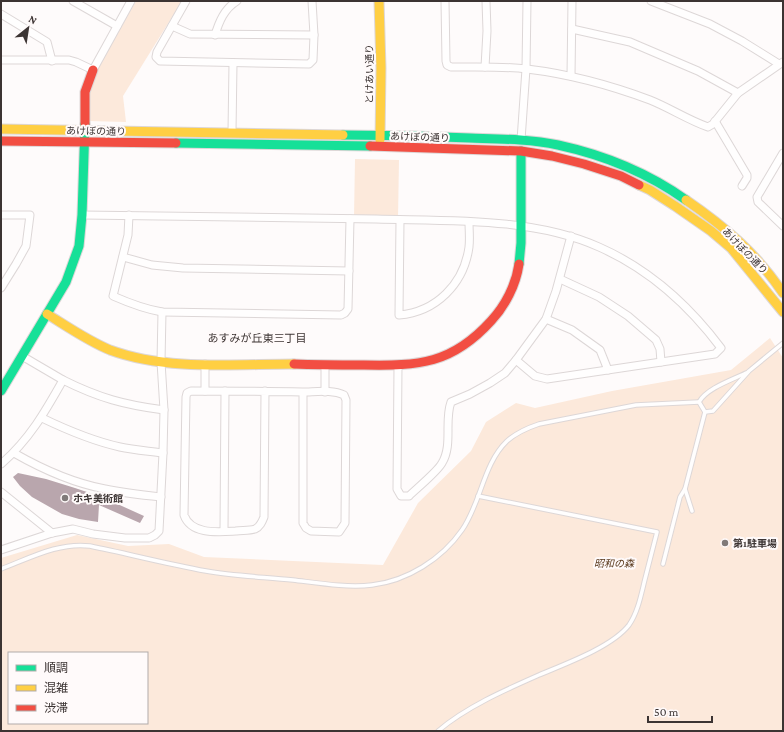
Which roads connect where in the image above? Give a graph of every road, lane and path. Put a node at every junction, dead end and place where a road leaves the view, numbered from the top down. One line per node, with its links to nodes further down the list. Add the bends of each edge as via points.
1 (73, 1): 13 (street)
2 (131, 1): 13 (street)
3 (186, 1): 14 (street)
4 (236, 1): 16 (street, via 224,14)
5 (312, 1): 17 (street)
6 (379, 1): 31 (street, とけあい通り)
7 (445, 1): 22 (street, via 446,65)
8 (486, 1): 22 (street)
9 (527, 1): 23 (street)
10 (572, 1): 15 (street)
11 (651, 1): 21 (street, via 710,24)
12 (1, 14): 19 (street, via 47,42)
13 (117, 26): 24 (street)
14 (172, 26): 16 (street, via 190,34); 20 (street, via 157,52 156,57 160,61)
15 (572, 29): 25 (street); 26 (street, via 630,42 698,71)
16 (215, 35): 17 (street)
17 (314, 36): 20 (street, via 313,60 309,64)
18 (1, 60): 19 (street)
19 (52, 61): 24 (street, via 69,60)
20 (233, 63): 30 (street)
21 (781, 63): 26 (street)
22 (485, 67): 23 (street)
23 (526, 69): 25 (street); 32 (street)
24 (93, 70): 29 (street, via 85,92)
25 (571, 76): 27 (street, via 652,101 708,127)
26 (738, 93): 27 (street)
27 (715, 121): 38 (street, via 747,176)
28 (1, 129): 29 (street, あけぼの通り)
29 (85, 130): 30 (street, あけぼの通り); 34 (street)
30 (232, 132): 31 (street, あけぼの通り)
31 (380, 135): 32 (street, あけぼの通り); 35 (street, とけあい通り)
32 (521, 140): 52 (street, あけぼの通り, via 558,146 602,158 666,187 726,228 758,261)
33 (1, 141): 34 (street, あけぼの通り)
34 (85, 142): 35 (street, あけぼの通り); 40 (street)
35 (380, 146): 36 (street, あけぼの通り)
36 (521, 151): 45 (street); 54 (street, あけぼの通り, via 584,164 621,176 650,190 711,231 731,248)
37 (783, 153): 46 (street, via 757,197 758,202)
38 (742, 186)
39 (1, 215): 51 (street, via 30,215 26,246)
40 (82, 215): 41 (street); 55 (street, via 79,246 73,264 66,282)
41 (129, 216): 42 (street); 48 (street)
42 (350, 219): 43 (street); 49 (street)
43 (400, 220): 44 (street); 44 (street, via 399,315 411,314 436,303 449,291 465,263 469,247)
44 (469, 222): 45 (street)
45 (521, 226): 47 (street); 64 (street, via 518,272 510,294 498,315 480,334 459,349 436,360)
46 (783, 226)
47 (571, 236): 50 (street); 61 (street, via 598,246 648,274 689,309 721,348 715,354)
48 (123, 257): 49 (street, via 152,265 183,268); 53 (street, via 113,296 149,310)
49 (349, 272): 53 (street, via 348,309 341,315)
50 (560, 279): 56 (street); 61 (street, via 599,297 628,316 656,340)
51 (1, 288)
52 (783, 293)
53 (162, 312): 60 (street)
54 (783, 312)
55 (46, 314): 58 (street); 60 (street, via 95,344 136,358)
56 (546, 319): 59 (street); 65 (street, via 572,330 600,350)
57 (783, 343): 66 (lane)
58 (22, 356): 67 (street); 68 (street)
59 (516, 360): 64 (street, via 505,373 490,384 451,402 448,409 447,450 442,464 408,496 401,496 397,489); 65 (street, via 535,376 544,379)
60 (161, 362): 62 (street); 75 (street)
61 (661, 362): 65 (street)
62 (205, 364): 63 (street); 69 (street)
63 (325, 365): 64 (street); 73 (street)
64 (398, 366)
65 (608, 370)
66 (749, 371): 74 (lane, via 708,392); 76 (lane, via 713,411)
67 (63, 380): 75 (street, via 103,398); 77 (street)
68 (1, 391)
69 (205, 391): 70 (street); 86 (street, via 190,391 186,397 184,515 186,522 192,527 207,531)
70 (225, 391): 71 (street); 86 (street)
71 (265, 391): 72 (street); 86 (street, via 264,517 261,525 254,529)
72 (303, 392): 73 (street); 73 (street, via 303,523 311,531 339,532 345,523 346,400 344,395 339,393)
73 (325, 392)
74 (699, 402): 76 (lane); 84 (lane, via 636,405 524,429 507,441 496,455)
75 (164, 410): 79 (street)
76 (705, 412): 81 (lane)
77 (42, 418): 78 (street); 79 (street, via 92,439 121,447)
78 (14, 453): 80 (street); 83 (street, via 38,467 104,489)
79 (163, 453): 83 (street)
80 (1, 464)
81 (685, 489): 85 (lane); 89 (lane, via 680,497)
82 (1, 492): 87 (street)
83 (161, 496): 87 (street, via 159,531 149,538 125,538 73,529)
84 (478, 496): 90 (lane, via 470,517 451,545 438,556 400,578 372,585 325,584 207,571 78,544 63,546); 91 (lane, via 657,532 640,602 629,625 621,634 467,711)
85 (692, 511)
86 (224, 531)
87 (52, 533): 88 (street)
88 (1, 550)
89 (663, 564)
90 (1, 569)
91 (438, 731)

